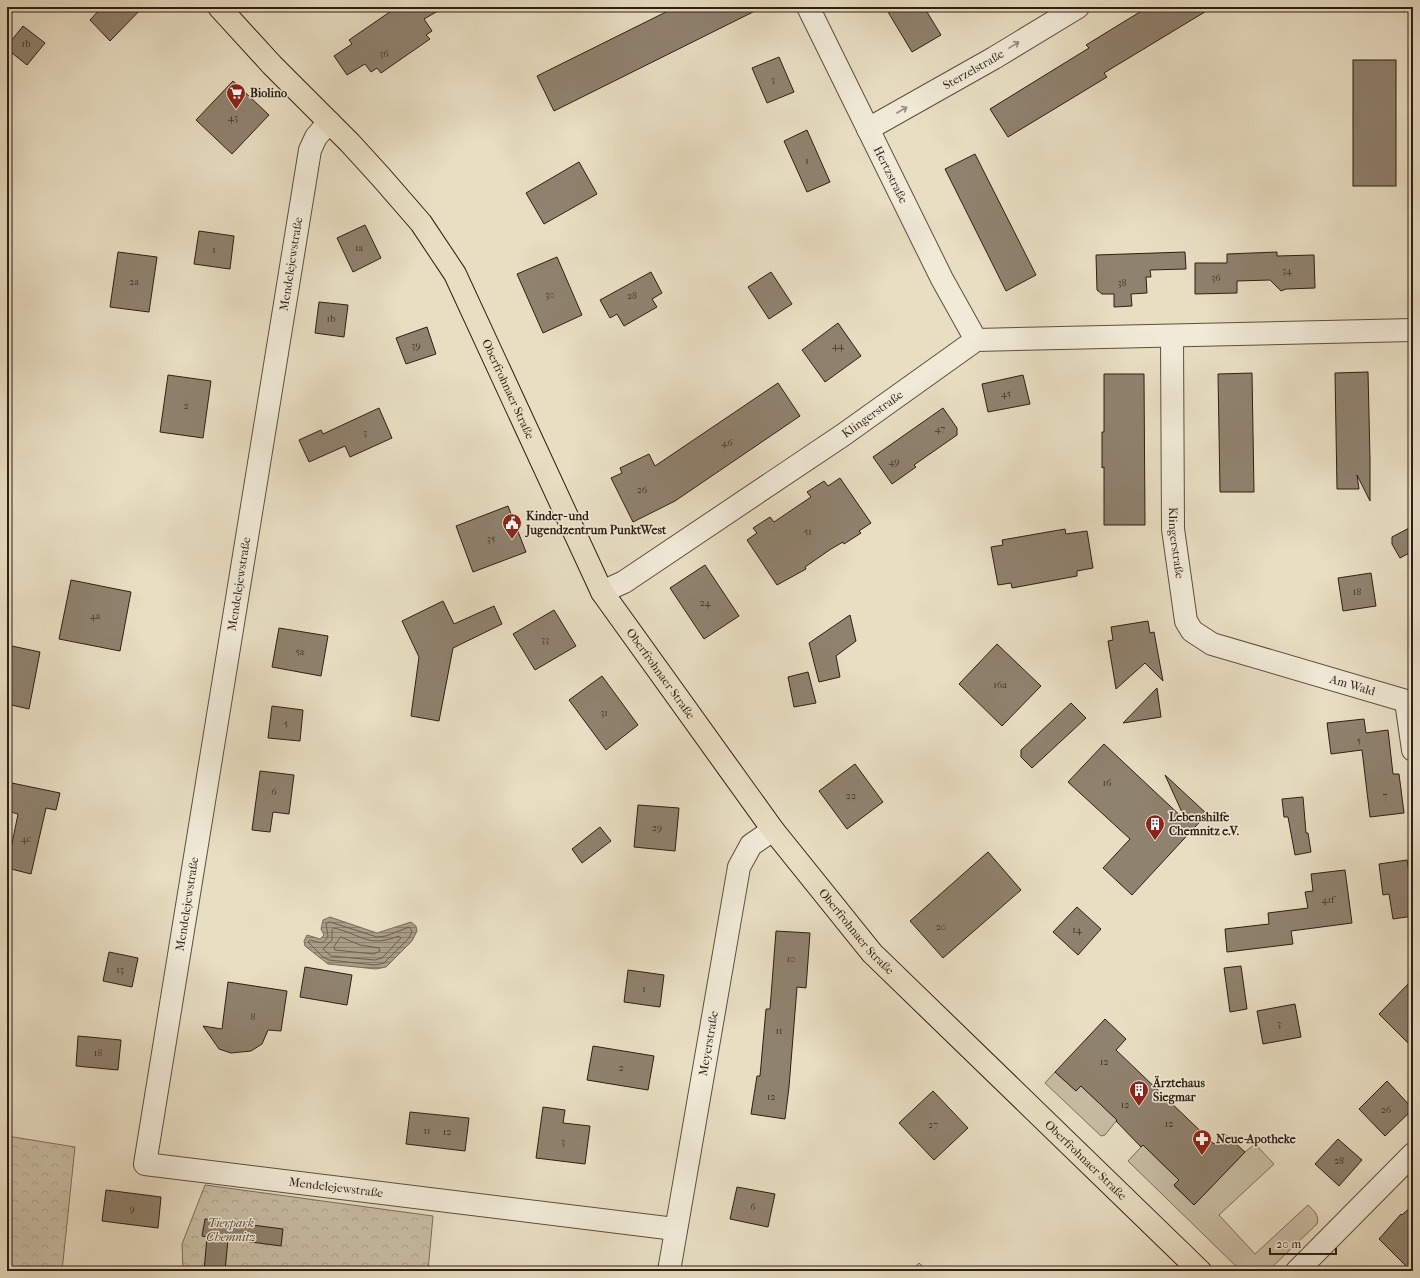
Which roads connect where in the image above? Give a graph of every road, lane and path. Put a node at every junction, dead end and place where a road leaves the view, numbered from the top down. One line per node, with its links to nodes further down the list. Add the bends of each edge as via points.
1 (219, 7): 4 (main road, Oberfrohnaer Straße)
2 (808, 7): 5 (street, Hertzstraße)
3 (1078, 7): 5 (street, Sterzelstraße, one-way to 3)
4 (329, 122): 9 (main road, Oberfrohnaer Straße, via 421,223 455,274); 15 (street, Mendelejewstraße, via 316,137 310,150 145,1164)
5 (868, 129): 8 (street, Hertzstraße, via 942,279)
6 (1413, 330): 7 (street)
7 (1172, 337): 8 (street); 10 (street, Klingerstraße, via 1173,529 1186,620 1192,631 1212,644)
8 (976, 340): 9 (street, Klingerstraße, via 844,435 624,582)
9 (602, 592): 13 (main road, Oberfrohnaer Straße)
10 (1300, 670): 11 (street, Am Wald)
11 (1410, 702): 12 (street, Am Wald)
12 (1413, 750)
13 (773, 830): 15 (street, Meyerstraße, via 751,845 739,867); 17 (main road, Oberfrohnaer Straße, via 872,953)
14 (1413, 1154): 18 (street)
15 (675, 1229): 16 (street, Meyerstraße)
16 (669, 1271)
17 (1200, 1271)
18 (1298, 1271)

